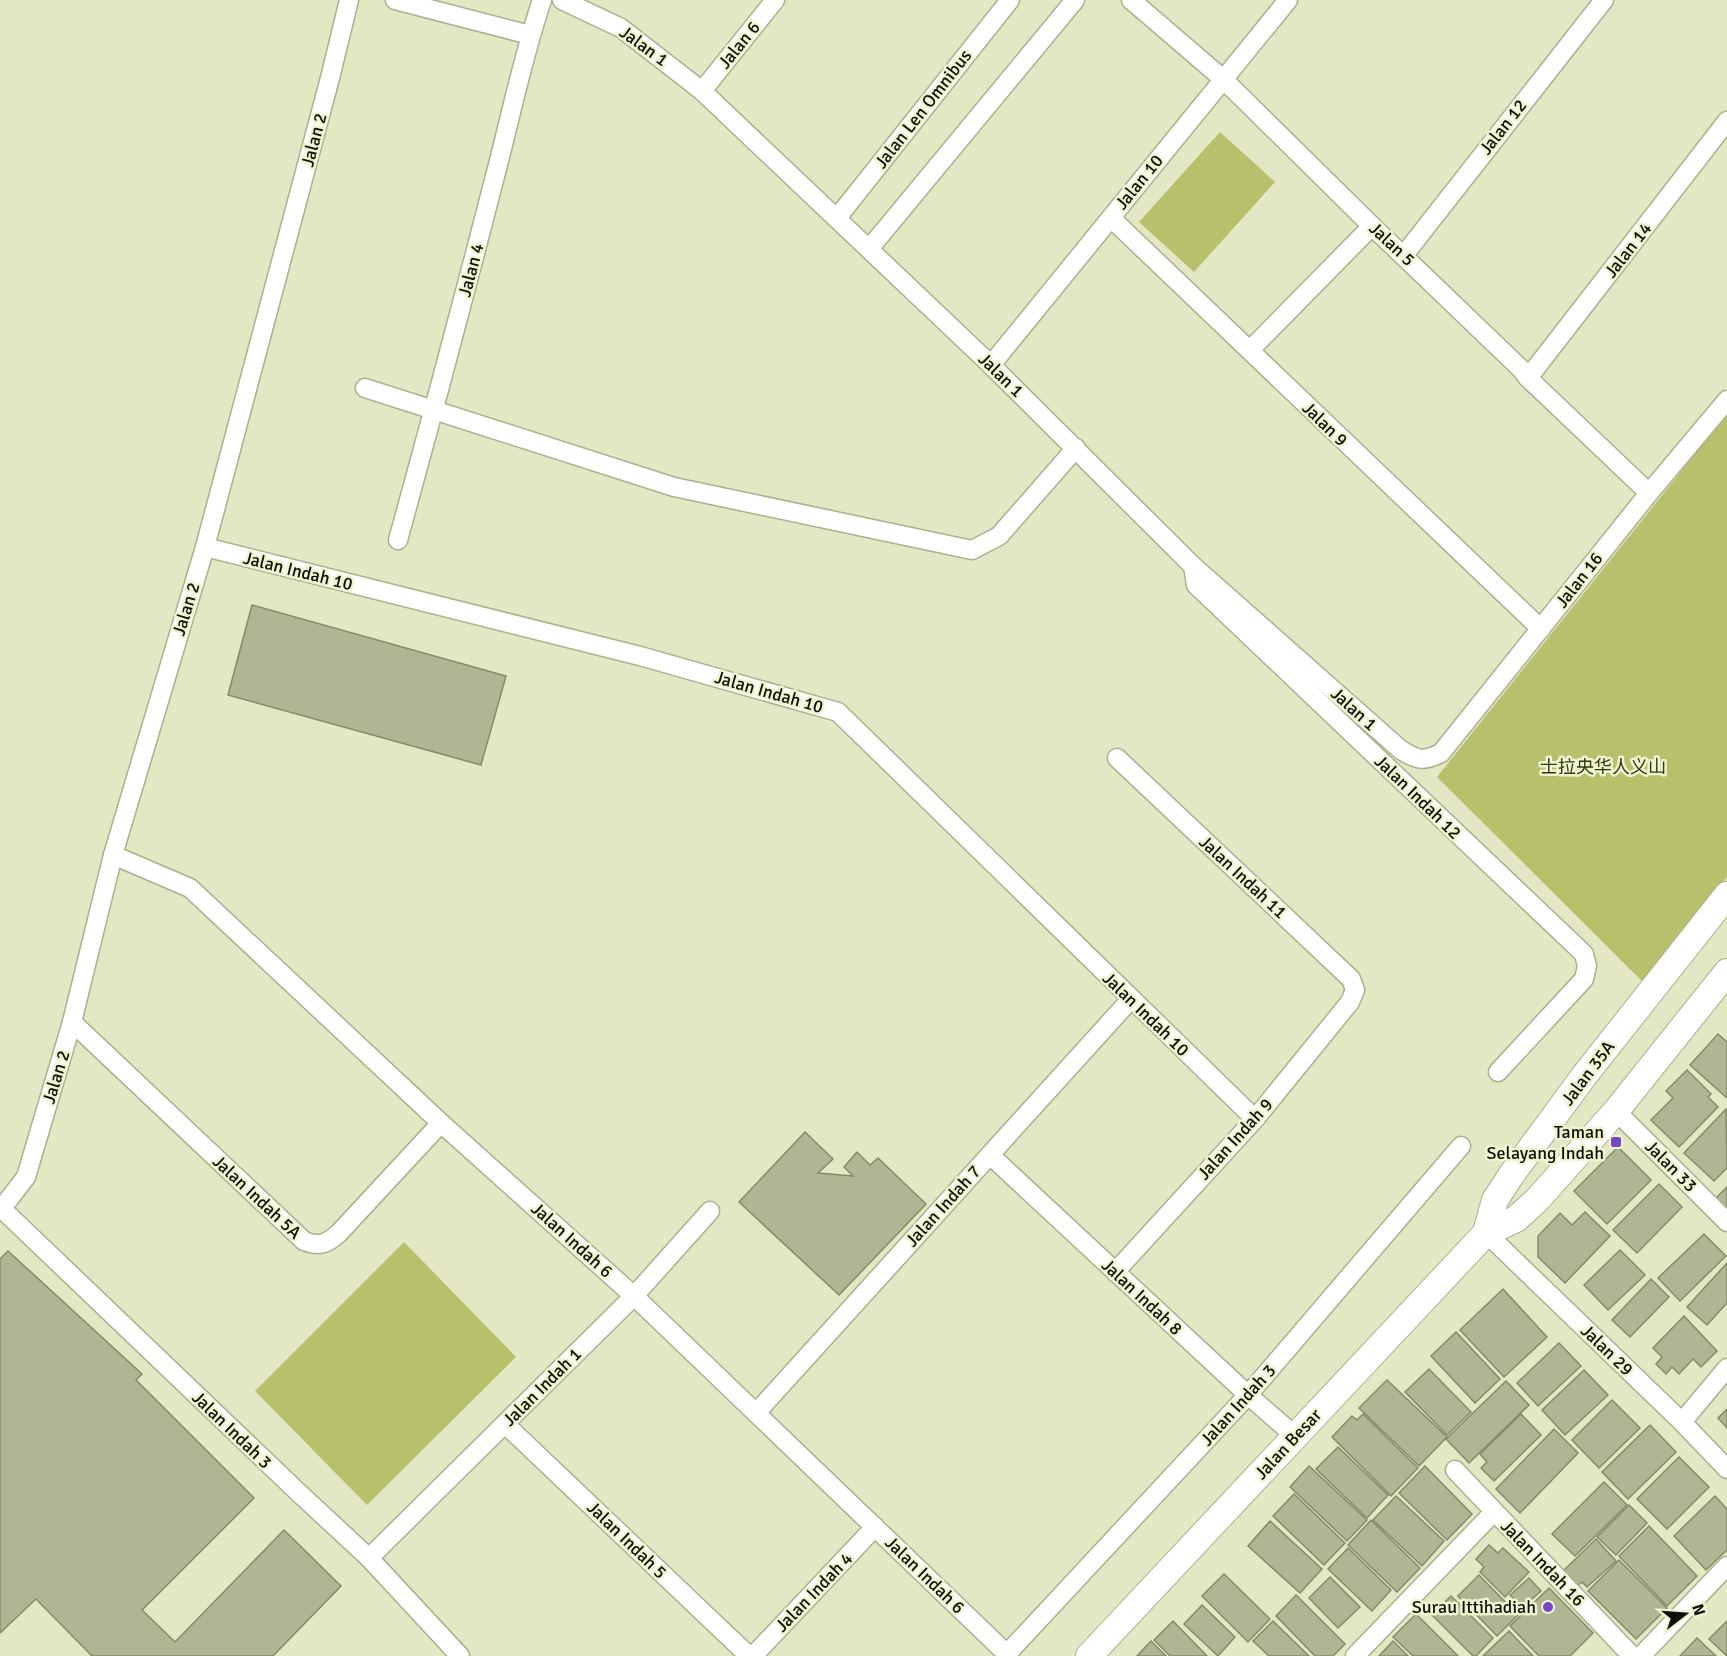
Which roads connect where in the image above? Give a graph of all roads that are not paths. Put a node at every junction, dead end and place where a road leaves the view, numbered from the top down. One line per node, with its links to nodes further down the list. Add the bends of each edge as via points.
1 (349, 0): 29 (street, Jalan 2)
2 (395, 0): 11 (street)
3 (542, 0): 11 (street, Jalan 4)
4 (562, 0): 13 (street, Jalan 1, via 621,28)
5 (776, 0): 13 (street, Jalan 6)
6 (1010, 0): 16 (street, Jalan Len Omnibus)
7 (1075, 0): 18 (street)
8 (1131, 0): 12 (street, Jalan 5)
9 (1288, 0): 12 (street, Jalan 10)
10 (1604, 0): 19 (street, Jalan 12)
11 (530, 35): 25 (street, Jalan 4)
12 (1223, 79): 15 (street, Jalan 10); 17 (street, Jalan 5)
13 (702, 91): 16 (street, Jalan 1)
14 (1727, 121): 22 (street, Jalan 14)
15 (1111, 218): 20 (street, Jalan 9); 21 (street, Jalan 10)
16 (837, 219): 18 (street, Jalan 1)
17 (1372, 226): 19 (street, Jalan 5); 20 (street)
18 (869, 249): 21 (street, Jalan 1)
19 (1404, 255): 22 (street, Jalan 5)
20 (1250, 350): 31 (street, Jalan 9)
21 (991, 365): 26 (street, Jalan 1)
22 (1528, 378): 27 (street, Jalan 5)
23 (365, 388): 25 (street)
24 (1727, 400): 27 (street, Jalan 16)
25 (435, 409): 26 (street, via 674,487 972,550 999,536); 28 (street, Jalan 4)
26 (1076, 448): 30 (street, Jalan 1)
27 (1649, 493): 31 (street, Jalan 16)
28 (398, 540)
29 (204, 548): 34 (street, Jalan 2); 37 (street, Jalan Indah 10, via 640,656 838,712)
30 (1193, 566): 33 (street, Jalan 1, via 1401,750 1416,759); 40 (street, Jalan Indah 12, via 1196,585 1584,954 1584,979)
31 (1541, 629): 33 (street, Jalan 16, via 1442,753)
32 (1117, 758): 38 (street, Jalan Indah 11, via 1351,979 1354,990)
33 (1430, 758)
34 (113, 855): 39 (street, Jalan 2); 43 (street, Jalan Indah 6, via 190,888)
35 (1727, 895): 49 (street, Jalan 35A, via 1512,1174 1495,1200)
36 (1727, 972): 41 (street)
37 (1131, 999): 42 (street, Jalan Indah 10); 45 (street, Jalan Indah 7)
38 (1350, 1002): 42 (street, Jalan Indah 9)
39 (72, 1022): 43 (street, Jalan Indah 5A, via 304,1241 317,1246 339,1233); 46 (street, Jalan 2, via 26,1177)
40 (1498, 1072)
41 (1616, 1111): 48 (street, Jalan 33); 49 (street, via 1537,1200 1516,1219)
42 (1255, 1119): 50 (street, Jalan Indah 9)
43 (441, 1123): 51 (street, Jalan Indah 6)
44 (1461, 1146): 53 (street, Jalan Indah 3)
45 (990, 1155): 50 (street, Jalan Indah 8); 54 (street, Jalan Indah 7)
46 (1, 1208): 62 (street, Jalan Indah 3)
47 (710, 1211): 51 (street, Jalan Indah 1)
48 (1727, 1222)
49 (1486, 1233): 55 (street, Jalan 29); 57 (street, Jalan Besar)
50 (1115, 1272): 53 (street, Jalan Indah 8)
51 (634, 1296): 54 (street, Jalan Indah 6); 56 (street, Jalan Indah 1)
52 (1727, 1368): 55 (street)
53 (1248, 1395): 57 (street, Jalan Indah 8); 64 (street, Jalan Indah 3)
54 (756, 1413): 61 (street, Jalan Indah 6)
55 (1682, 1422): 58 (street, Jalan 29)
56 (505, 1424): 62 (street, Jalan Indah 1); 66 (street, Jalan Indah 5)
57 (1295, 1436): 67 (street, Jalan Besar)
58 (1727, 1469)
59 (1455, 1470): 60 (street, Jalan Indah 16)
60 (1494, 1512): 68 (street); 69 (street, Jalan Indah 16)
61 (875, 1527): 64 (street, Jalan Indah 6); 66 (street, Jalan Indah 4)
62 (369, 1558): 65 (street, Jalan Indah 3)
63 (1727, 1566): 70 (street)
64 (1007, 1655)
65 (460, 1656)
66 (751, 1656)
67 (1089, 1656)
68 (1355, 1656)
69 (1632, 1656)
70 (1641, 1656)

